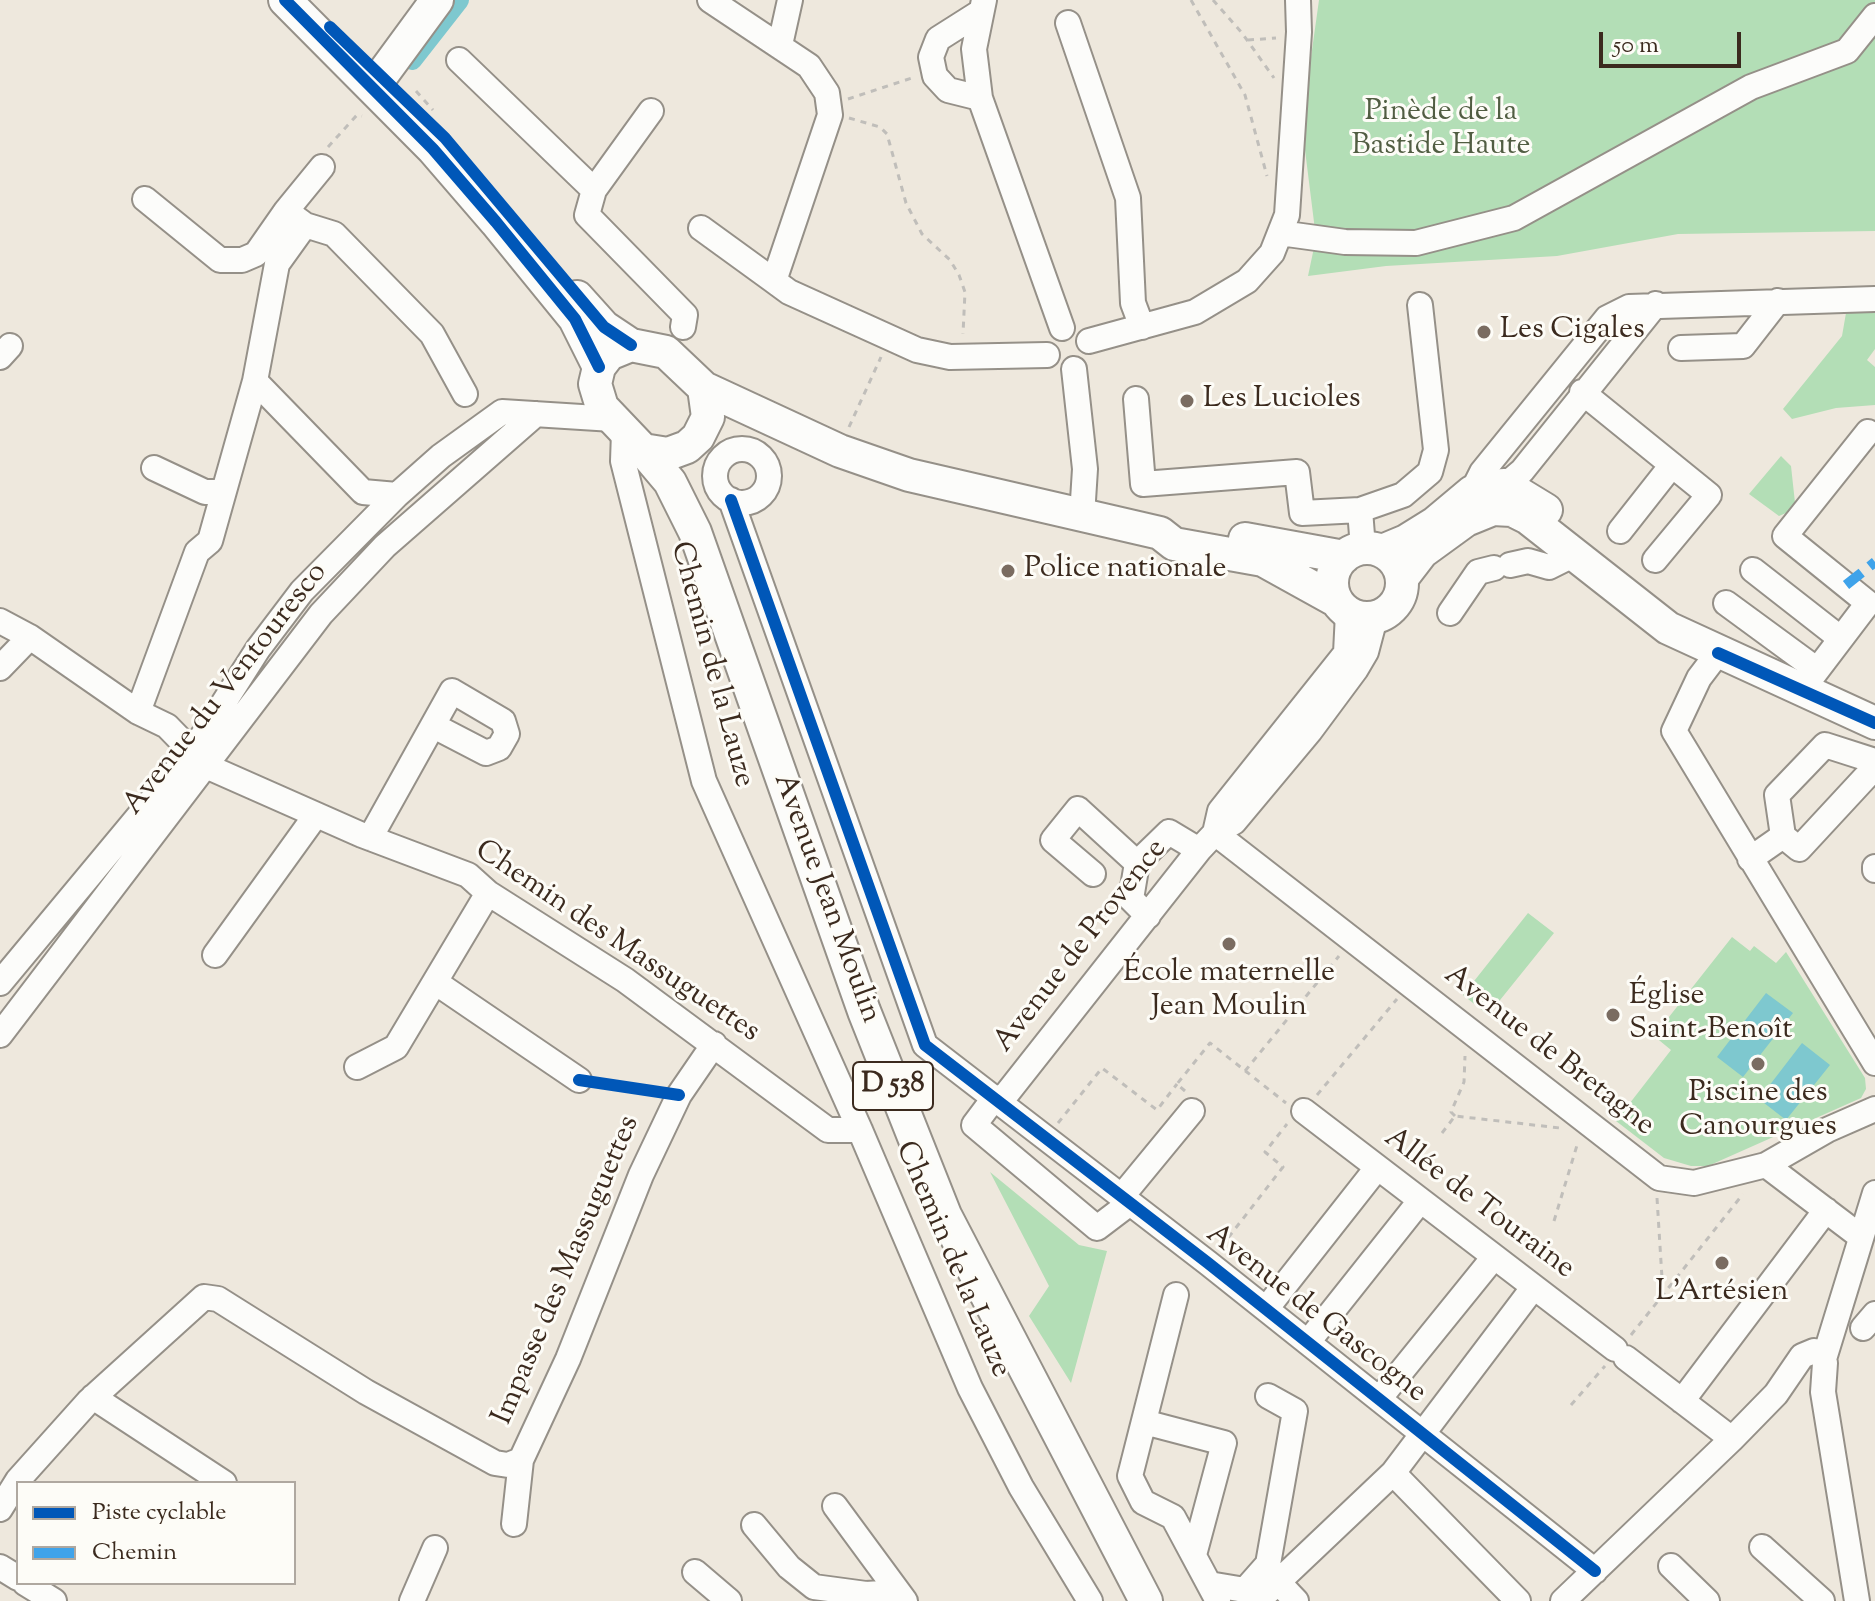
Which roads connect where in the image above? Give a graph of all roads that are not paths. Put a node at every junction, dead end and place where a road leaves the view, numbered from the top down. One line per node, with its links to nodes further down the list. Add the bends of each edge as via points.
1 (285, 0): 35 (main road, via 433,149 496,222 575,319)
2 (301, 0): 12 (main road)
3 (437, 0): 12 (main road)
4 (710, 0): 10 (street)
5 (790, 0): 10 (street)
6 (1298, 0): 20 (street, via 1287,215)
7 (982, 7): 13 (street, via 974,49); 13 (street, via 938,39 931,57 935,76 948,90)
8 (1875, 16): 20 (street, via 1847,51 1751,87 1514,218 1416,243 1345,242)
9 (1068, 23): 27 (street, via 1128,198 1133,303)
10 (780, 45): 22 (street, via 809,66 827,93 829,109)
11 (459, 60): 16 (street)
12 (382, 75): 31 (main road, via 445,138 604,327)
13 (980, 98): 28 (street)
14 (651, 111): 16 (street)
15 (322, 167): 18 (street)
16 (594, 190): 29 (street, via 587,215 685,315)
17 (145, 199): 21 (street, via 220,260)
18 (296, 218): 21 (street); 39 (street, via 334,234 432,334)
19 (701, 228): 22 (street)
20 (1280, 233): 27 (street, via 1272,253 1247,281 1195,312)
21 (266, 259): 36 (street)
22 (774, 281): 33 (street, via 917,350 961,357)
23 (1875, 299): 24 (street)
24 (1778, 301): 25 (street); 32 (street, via 1743,346)
25 (1656, 304): 38 (street); 52 (street, via 1629,307 1607,318 1482,472)
26 (1420, 305): 53 (street, via 1436,450 1430,472 1403,495)
27 (1142, 327): 30 (street)
28 (1062, 328): 30 (street, via 1081,331); 33 (street, via 1047,342)
29 (681, 341): 31 (main road); 37 (main road)
30 (1089, 341): 34 (street, via 1089,355)
31 (631, 345): 35 (main road, via 609,354)
32 (1681, 348)
33 (1047, 355): 34 (street, via 1055,366)
34 (1074, 369): 54 (street, via 1085,469)
35 (597, 375): 41 (street, Avenue du Ventouresco); 44 (main road, via 602,407)
36 (255, 381): 49 (street); 50 (street, via 363,492)
37 (704, 388): 42 (main road); 45 (main road, via 709,404)
38 (1582, 392): 46 (street); 48 (street, via 1522,471)
39 (465, 394)
40 (1136, 399): 53 (street, via 1143,484 1297,472 1302,513)
41 (544, 414): 44 (street, Avenue du Ventouresco); 50 (street, Avenue du Ventouresco, via 502,412); 75 (street, Avenue du Ventouresco, via 374,557)
42 (768, 421): 45 (main road); 54 (main road, via 909,475)
43 (1868, 432): 68 (street, via 1785,536 1868,603)
44 (627, 434): 45 (main road, via 668,454); 56 (main road, Avenue Jean Moulin / D 538, via 670,482); 99 (street, Chemin de la Lauze, via 623,461 704,781)
45 (694, 438): 56 (main road, Avenue Jean Moulin / D 538, via 686,477)
46 (1672, 465): 55 (street); 60 (street, via 1709,495)
47 (154, 468): 49 (street, via 205,492)
48 (1505, 485): 52 (main road); 69 (main road, via 1597,550)
49 (223, 492): 72 (street, via 210,541 197,552)
50 (397, 495): 75 (street, Avenue du Ventouresco, via 302,591 258,649)
51 (731, 500): 95 (street, Avenue de Gascogne, via 916,1029 935,1055)
52 (1469, 506): 58 (main road); 59 (main road, via 1512,510); 62 (main road)
53 (1360, 510): 58 (street)
54 (1082, 516): 57 (main road)
55 (1620, 531)
56 (695, 532): 143 (main road, Avenue Jean Moulin / D 538, via 864,1011 945,1215)
57 (1241, 547): 58 (main road); 64 (main road)
58 (1363, 552): 62 (main road, via 1399,566); 64 (main road, via 1332,578)
59 (1575, 554): 65 (street, via 1549,567 1528,561 1478,572); 69 (main road, via 1668,628)
60 (1655, 560)
61 (1753, 570): 68 (street)
62 (1402, 578): 64 (main road, via 1399,599 1385,614)
63 (1726, 603): 71 (street)
64 (1354, 611): 81 (street, Avenue de Provence, via 1366,652 1234,822)
65 (1450, 613)
66 (0, 621): 67 (street, Chemin des Massuguettes)
67 (30, 637): 70 (street); 72 (street, Chemin des Massuguettes)
68 (1840, 638): 71 (street)
69 (1709, 648): 71 (main road); 82 (street, via 1674,731)
70 (0, 668)
71 (1809, 679): 73 (main road)
72 (138, 712): 75 (street, Chemin des Massuguettes, via 167,726)
73 (1875, 723)
74 (434, 726): 80 (street)
75 (199, 758): 78 (street, Chemin des Massuguettes); 89 (street, Avenue du Ventouresco); 90 (street, Avenue du Ventouresco)
76 (1875, 761): 79 (street, via 1825,745 1777,795)
77 (1875, 767): 79 (street, via 1799,849)
78 (316, 815): 80 (street, Chemin des Massuguettes); 87 (street)
79 (1783, 836): 82 (street)
80 (370, 838): 85 (street, Chemin des Massuguettes, via 468,875)
81 (1207, 842): 83 (street, Avenue de Bretagne, via 1169,832); 86 (street, Avenue de Provence); 100 (street, Avenue de Bretagne, via 1352,940 1584,1126 1659,1178 1694,1183)
82 (1750, 859): 92 (street)
83 (1137, 863): 84 (street, via 1078,809 1053,840); 86 (street, via 1131,899)
84 (1093, 874)
85 (488, 893): 88 (street); 91 (street, Chemin des Massuguettes)
86 (1148, 916): 95 (street, Avenue de Provence)
87 (215, 955)
88 (435, 982): 93 (street, via 396,1047); 94 (street)
89 (0, 983)
90 (0, 1035)
91 (714, 1044): 99 (street, Chemin des Massuguettes, via 828,1130); 120 (street, Impasse des Massuguettes, via 679,1095 641,1175 568,1359)
92 (1875, 1063)
93 (357, 1067)
94 (579, 1080)
95 (998, 1099): 103 (street, Avenue de Gascogne); 103 (street, Avenue de Provence, via 974,1125 1097,1228)
96 (1296, 1108): 101 (street, Allée de Touraine)
97 (1875, 1109): 100 (street, Avenue de Bretagne)
98 (1192, 1111): 103 (street)
99 (860, 1130): 142 (street, Chemin de la Lauze, via 970,1388 1021,1487)
100 (1766, 1165): 105 (street)
101 (1377, 1168): 104 (street, Allée de Touraine); 110 (street)
102 (1875, 1193): 106 (street)
103 (1126, 1199): 110 (street, Avenue de Gascogne)
104 (1420, 1201): 107 (street, Allée de Touraine); 111 (street)
105 (1826, 1210): 106 (street); 116 (street)
106 (1861, 1237): 112 (street)
107 (1494, 1257): 108 (street, Allée de Touraine); 115 (street)
108 (1533, 1288): 116 (street, Allée de Touraine); 118 (street)
109 (1176, 1295): 117 (street)
110 (1266, 1309): 111 (street, Avenue de Gascogne)
111 (1308, 1342): 115 (street, Avenue de Gascogne)
112 (1814, 1370): 119 (street, via 1776,1394); 150 (street)
113 (1268, 1396): 137 (street, via 1295,1411 1268,1564 1245,1590)
114 (93, 1397): 120 (street, Impasse des Massuguettes, via 204,1297 218,1299 366,1392 495,1463); 122 (street); 123 (street)
115 (1379, 1399): 118 (street, Avenue de Gascogne)
116 (1682, 1401): 119 (street, Allée de Touraine)
117 (1144, 1422): 131 (street, via 1130,1476 1143,1502 1173,1517); 131 (street, via 1224,1443)
118 (1422, 1433): 121 (street); 133 (street, Avenue de Gascogne)
119 (1732, 1439): 133 (street)
120 (521, 1460): 127 (street)
121 (1393, 1473): 135 (street); 146 (street)
122 (17, 1481)
123 (221, 1481)
124 (16, 1483): 126 (street)
125 (835, 1506): 138 (street)
126 (0, 1509)
127 (514, 1524)
128 (754, 1525): 138 (street, via 789,1567 814,1587)
129 (1762, 1547): 149 (street)
130 (435, 1548): 139 (street)
131 (1194, 1555): 137 (street)
132 (1671, 1566): 148 (street)
133 (1595, 1571): 147 (street)
134 (695, 1572): 141 (street)
135 (1278, 1582): 144 (street); 145 (street)
136 (28, 1585): 140 (street)
137 (1214, 1592)
138 (902, 1596)
139 (414, 1600)
140 (54, 1601)
141 (729, 1601)
142 (1090, 1601)
143 (1146, 1601)
144 (1258, 1601)
145 (1296, 1601)
146 (1518, 1601)
147 (1563, 1601)
148 (1707, 1601)
149 (1822, 1601)
150 (1857, 1601)

